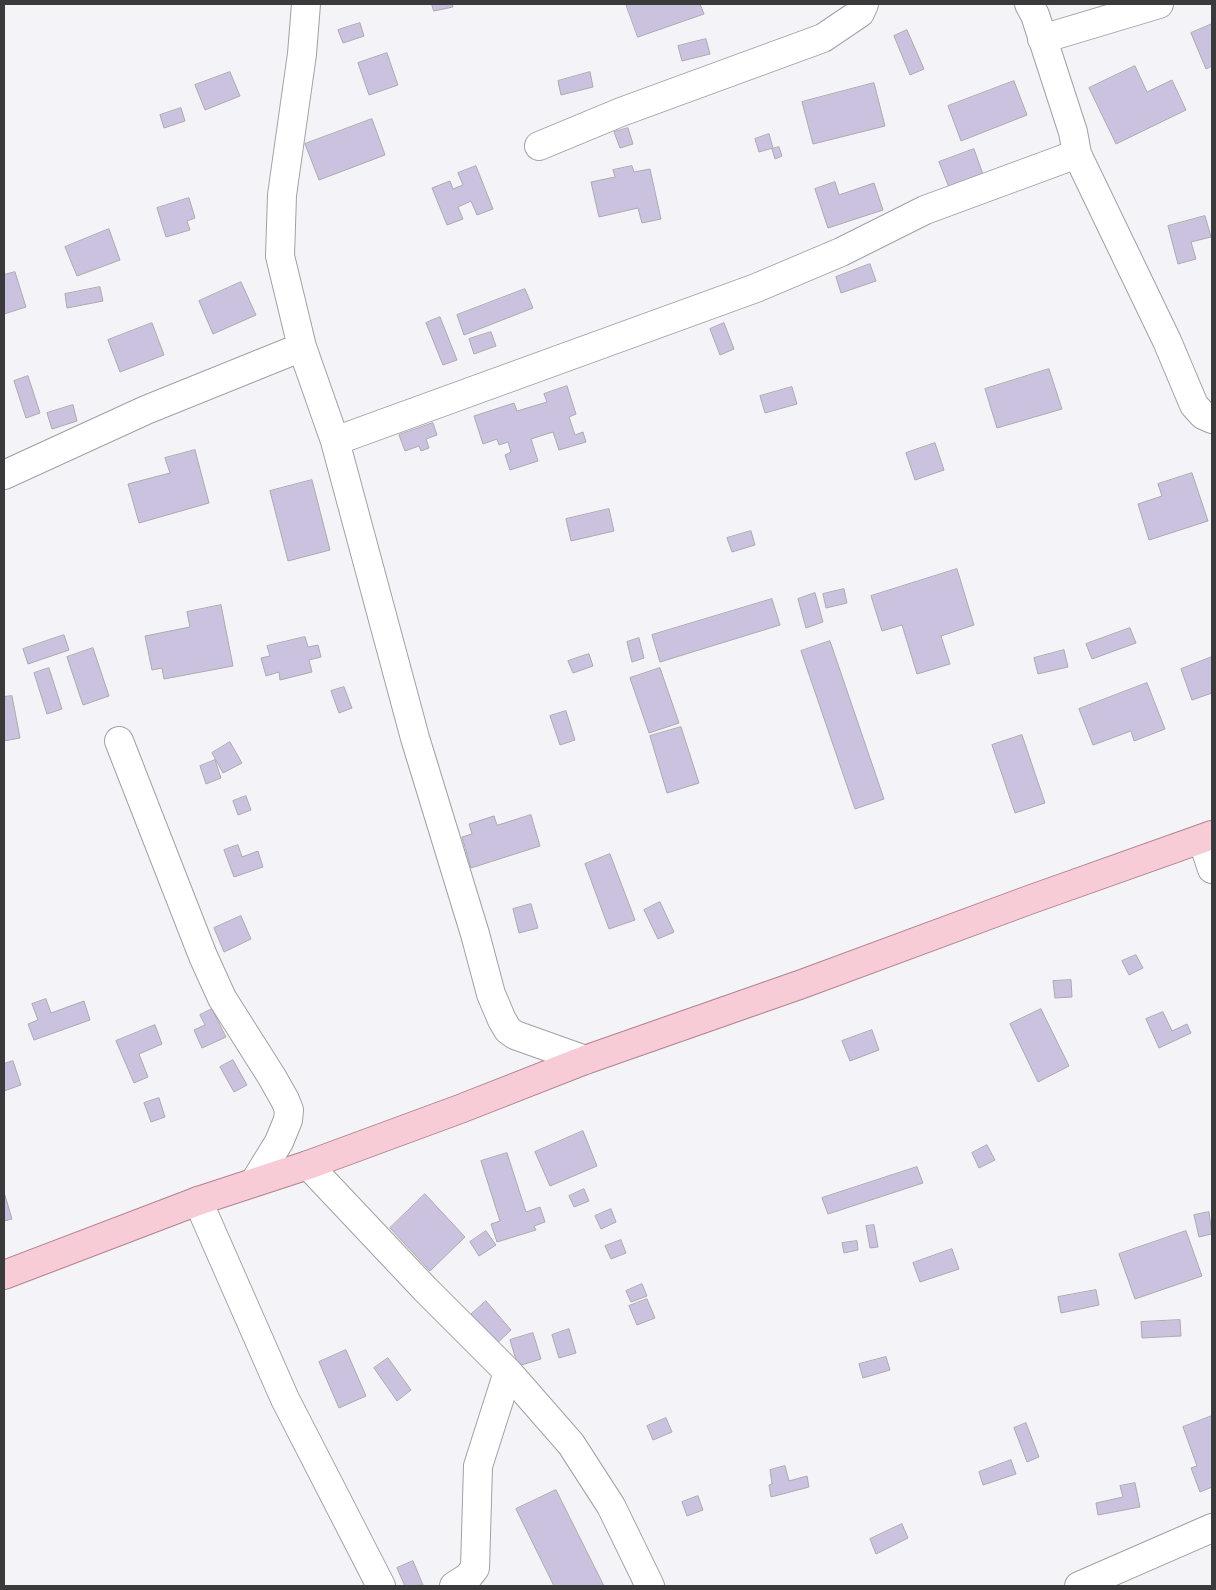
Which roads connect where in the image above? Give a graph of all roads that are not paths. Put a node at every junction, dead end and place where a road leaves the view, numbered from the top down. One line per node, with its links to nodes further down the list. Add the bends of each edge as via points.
1 (306, 4): 8 (street, via 280,227 280,256)
2 (864, 4): 6 (street, via 860,13 823,38 621,112)
3 (1029, 4): 5 (street)
4 (1159, 4): 5 (street)
5 (1042, 39): 7 (street, via 1073,132)
6 (539, 146)
7 (1077, 154): 9 (street, via 1167,341 1194,405); 10 (street, via 925,210 841,252 756,288)
8 (302, 347): 10 (street); 11 (street, via 146,410)
9 (1212, 419)
10 (335, 441): 15 (street, via 414,738 491,994 502,1020 515,1035)
11 (4, 475)
12 (119, 740): 17 (street, via 222,998 289,1110 279,1142)
13 (1207, 837): 14 (street); 15 (main road)
14 (1212, 869)
15 (586, 1060): 16 (main road)
16 (308, 1165): 17 (main road); 20 (street)
17 (255, 1181): 18 (main road)
18 (198, 1201): 19 (main road); 22 (street, via 285,1399)
19 (4, 1275)
20 (508, 1372): 23 (street, via 478,1466 475,1568); 24 (street, via 572,1444 612,1506)
21 (1212, 1528): 25 (street)
22 (381, 1586)
23 (454, 1586)
24 (650, 1586)
25 (1079, 1586)

